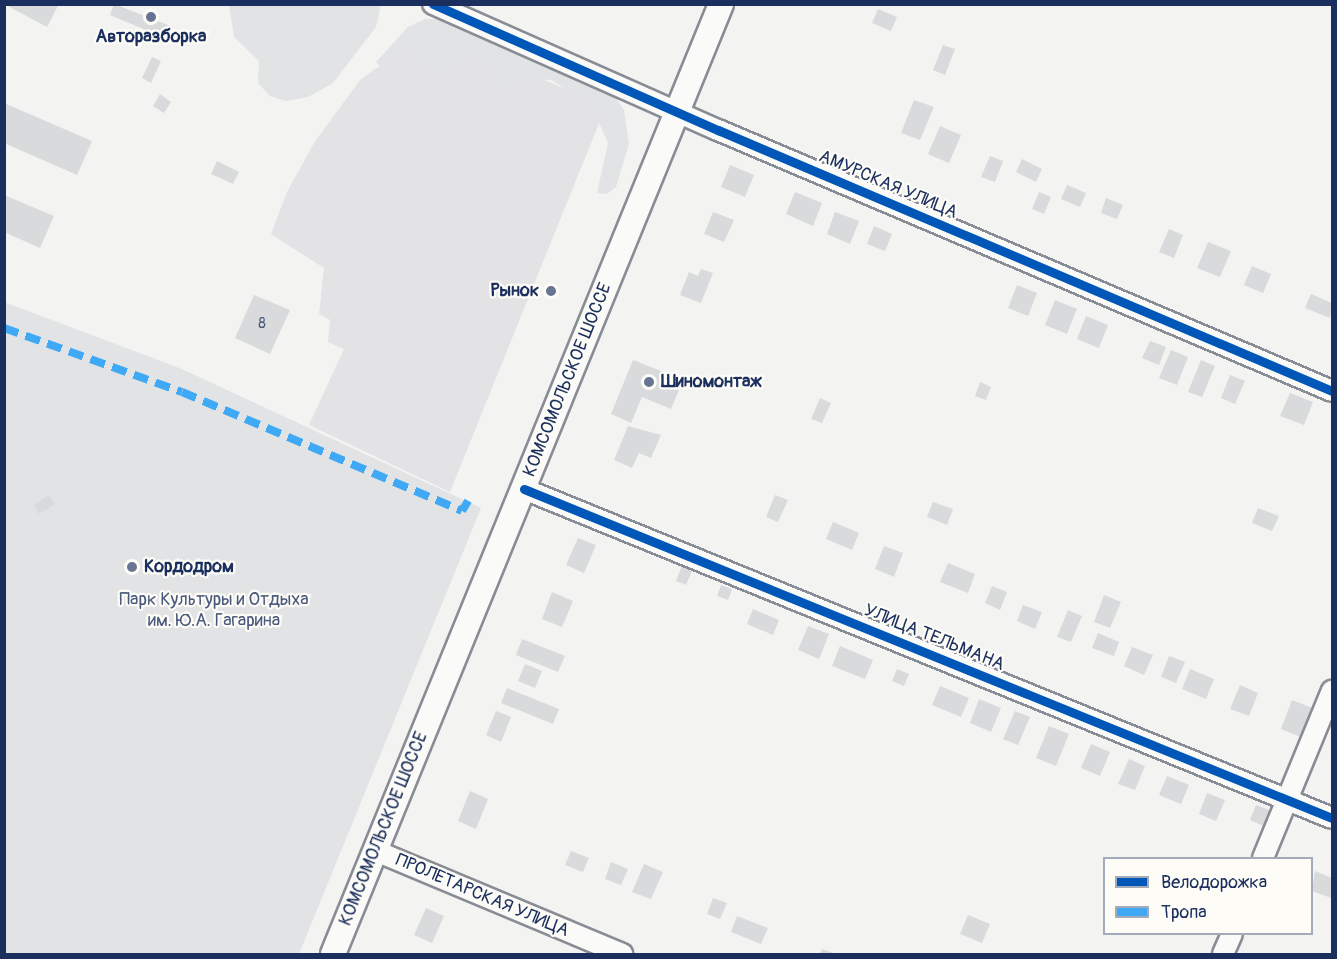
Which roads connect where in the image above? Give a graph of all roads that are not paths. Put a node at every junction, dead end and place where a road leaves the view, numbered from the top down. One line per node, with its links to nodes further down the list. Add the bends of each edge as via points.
1 (433, 4): 3 (street, АМУРСКАЯ УЛИЦА)
2 (721, 4): 3 (main road, КОМСОМОЛЬСКОЕ ШОССЕ)
3 (677, 111): 4 (street, АМУРСКАЯ УЛИЦА); 5 (main road, КОМСОМОЛЬСКОЕ ШОССЕ)
4 (1332, 391)
5 (524, 489): 7 (street, УЛИЦА ТЕЛЬМАНА); 9 (main road, КОМСОМОЛЬСКОЕ ШОССЕ)
6 (1332, 691): 7 (street)
7 (1288, 800): 8 (street, УЛИЦА ТЕЛЬМАНА); 10 (street)
8 (1332, 818)
9 (376, 850): 12 (main road, КОМСОМОЛЬСКОЕ ШОССЕ); 13 (street, ПРОЛЕТАРСКАЯ УЛИЦА)
10 (1263, 857)
11 (1231, 935): 14 (street)
12 (333, 954)
13 (622, 954)
14 (1223, 954)

